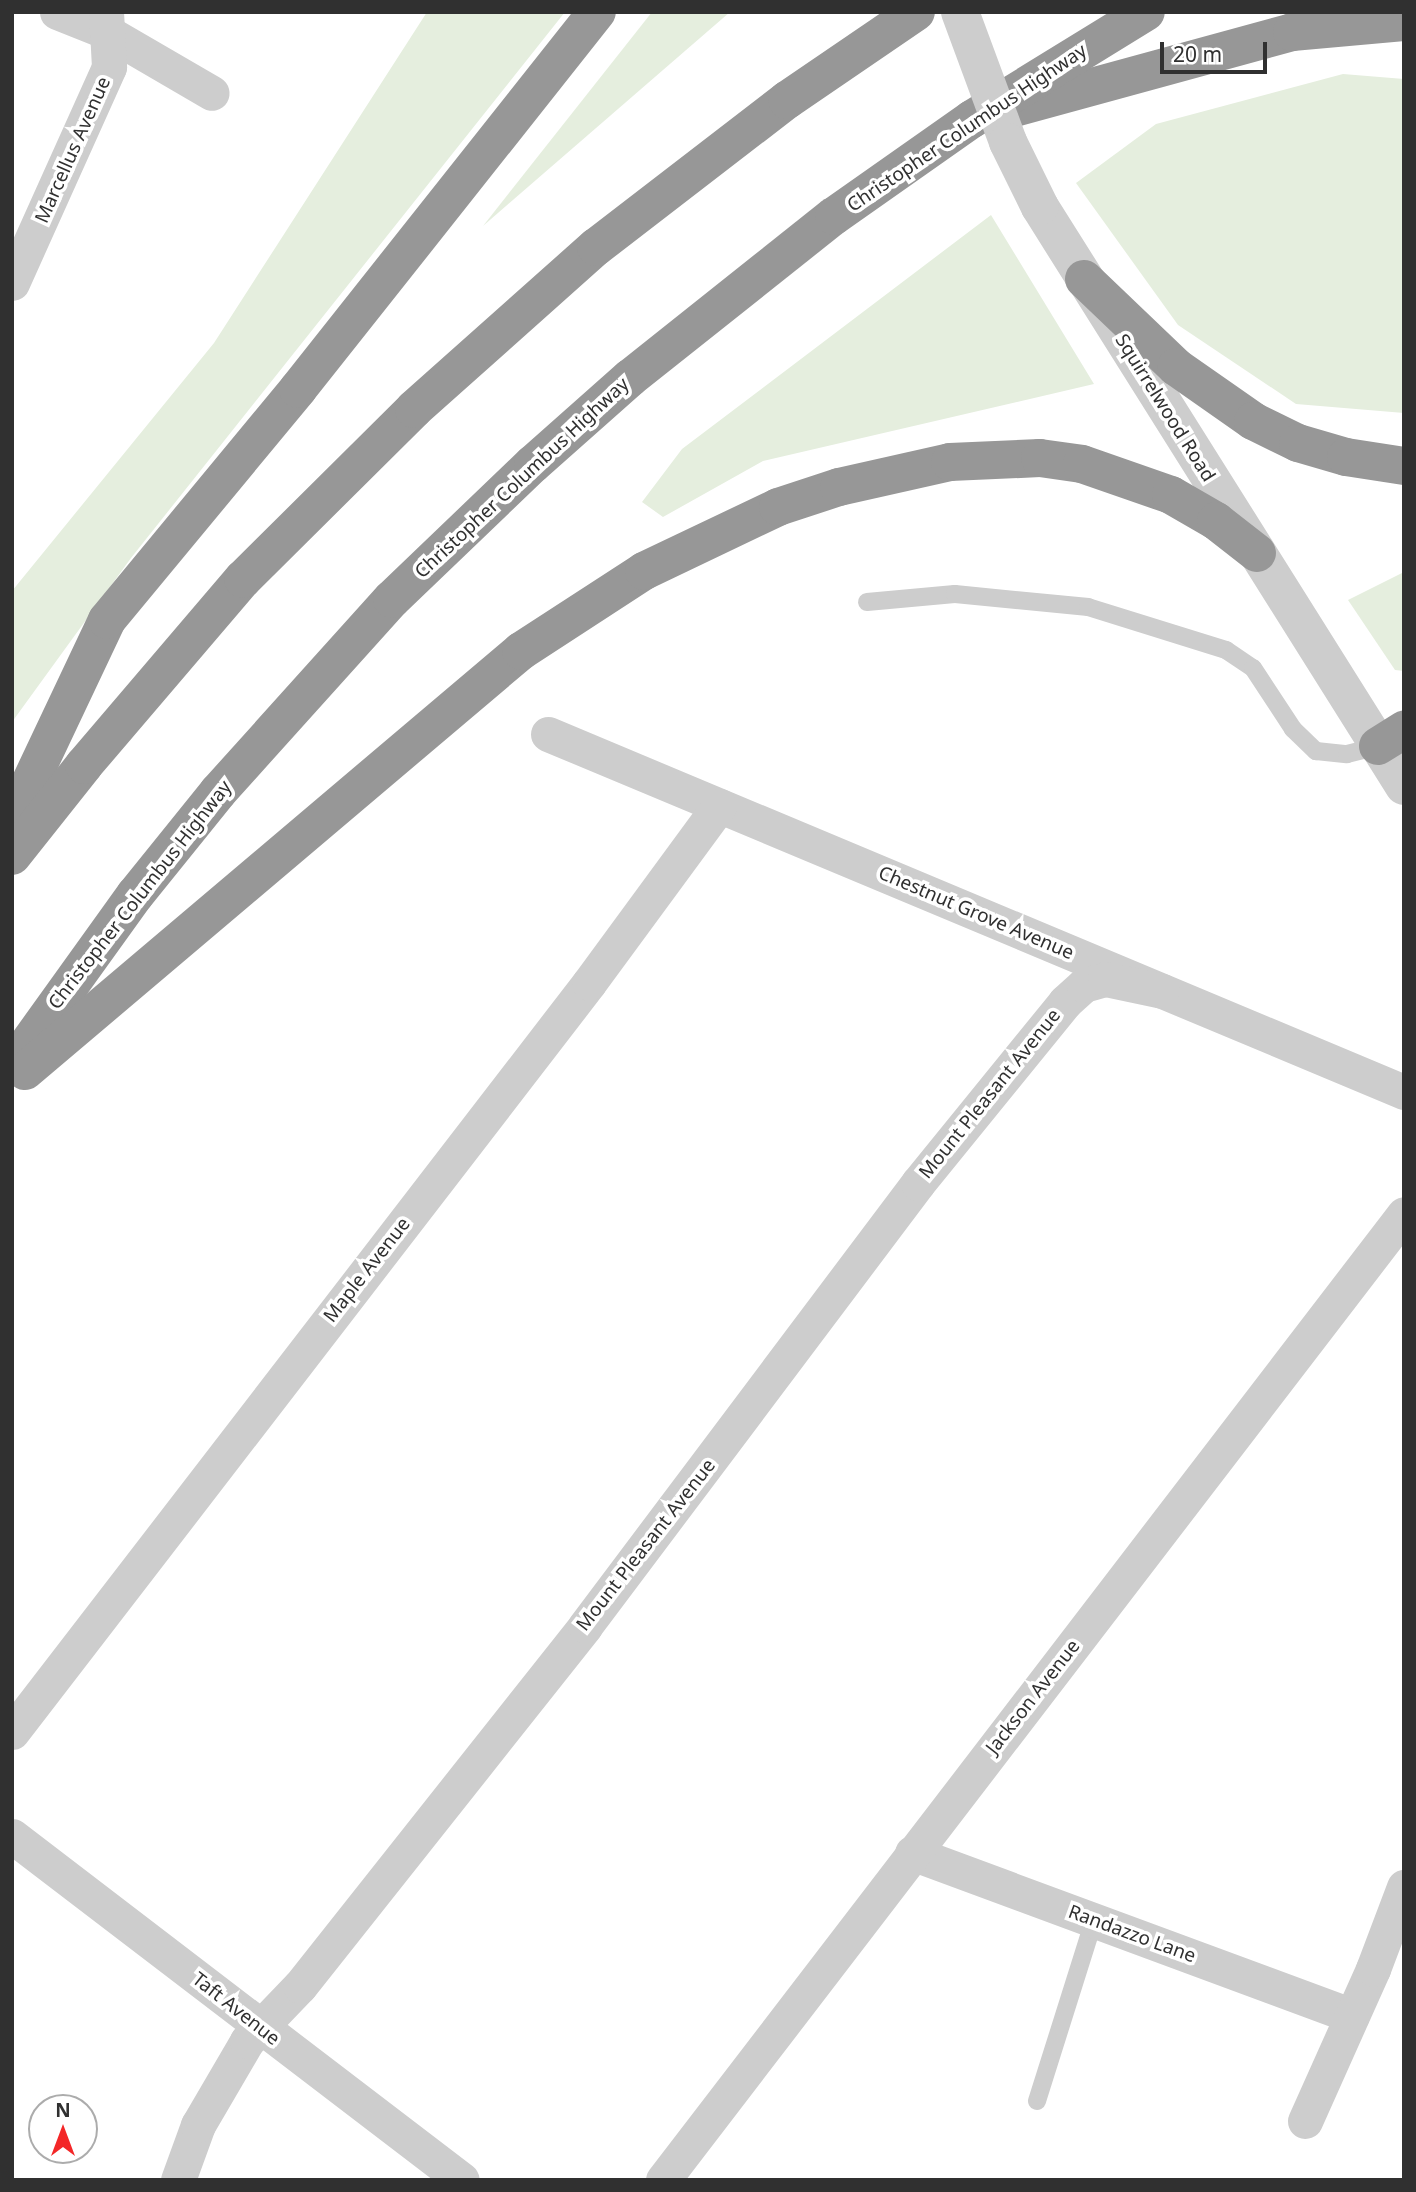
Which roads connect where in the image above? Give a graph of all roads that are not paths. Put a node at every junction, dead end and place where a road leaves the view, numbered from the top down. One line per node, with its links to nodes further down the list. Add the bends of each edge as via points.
1 (57, 12): 6 (street)
2 (597, 12): 19 (highway, via 298,389 107,620)
3 (916, 12): 20 (highway, via 787,100 606,239 414,408 243,579 92,754)
4 (960, 12): 10 (street, Squirrelwood Road, bridge, via 1008,142 1040,207)
5 (1146, 12): 9 (highway, Christopher Columbus Highway)
6 (107, 22): 8 (street); 11 (street, Marcellus Avenue, via 109,67)
7 (1404, 22): 9 (highway, via 1292,32)
8 (212, 93)
9 (972, 119): 22 (highway, Christopher Columbus Highway, via 834,216 630,378 393,599 218,792 135,895)
10 (1084, 279): 12 (highway, via 1176,367 1253,421 1310,446); 13 (street, Squirrelwood Road)
11 (12, 282)
12 (1404, 466)
13 (1257, 553): 16 (street, Squirrelwood Road); 23 (highway, via 1216,521 1171,495 1093,467 1040,458 950,462 839,486 778,507 644,571 521,651)
14 (867, 603): 16 (lane, via 955,594 1088,607 1226,650 1253,668 1293,729 1315,751 1347,754)
15 (548, 734): 18 (street, Chestnut Grove Avenue)
16 (1391, 738): 17 (street, Squirrelwood Road)
17 (1404, 786)
18 (719, 806): 21 (street, Chestnut Grove Avenue); 26 (street, Maple Avenue, via 580,994)
19 (12, 821)
20 (12, 856)
21 (1162, 991): 24 (street, Chestnut Grove Avenue); 32 (street, Mount Pleasant Avenue, via 1105,979 1084,985 1065,1002 918,1183 584,1626 300,1986)
22 (12, 1066)
23 (12, 1082)
24 (1404, 1092)
25 (1404, 1214): 28 (street, Jackson Avenue)
26 (12, 1732)
27 (12, 1836): 32 (street, Taft Avenue)
28 (912, 1853): 30 (street, Randazzo Lane); 37 (street, Jackson Avenue)
29 (1404, 1886): 31 (street)
30 (1094, 1920): 31 (street, Randazzo Lane); 33 (lane)
31 (1352, 2016): 34 (street)
32 (259, 2028): 35 (street, Mount Pleasant Avenue, via 222,2079); 36 (street, Taft Avenue)
33 (1037, 2101)
34 (1305, 2121)
35 (178, 2180)
36 (462, 2180)
37 (663, 2180)

